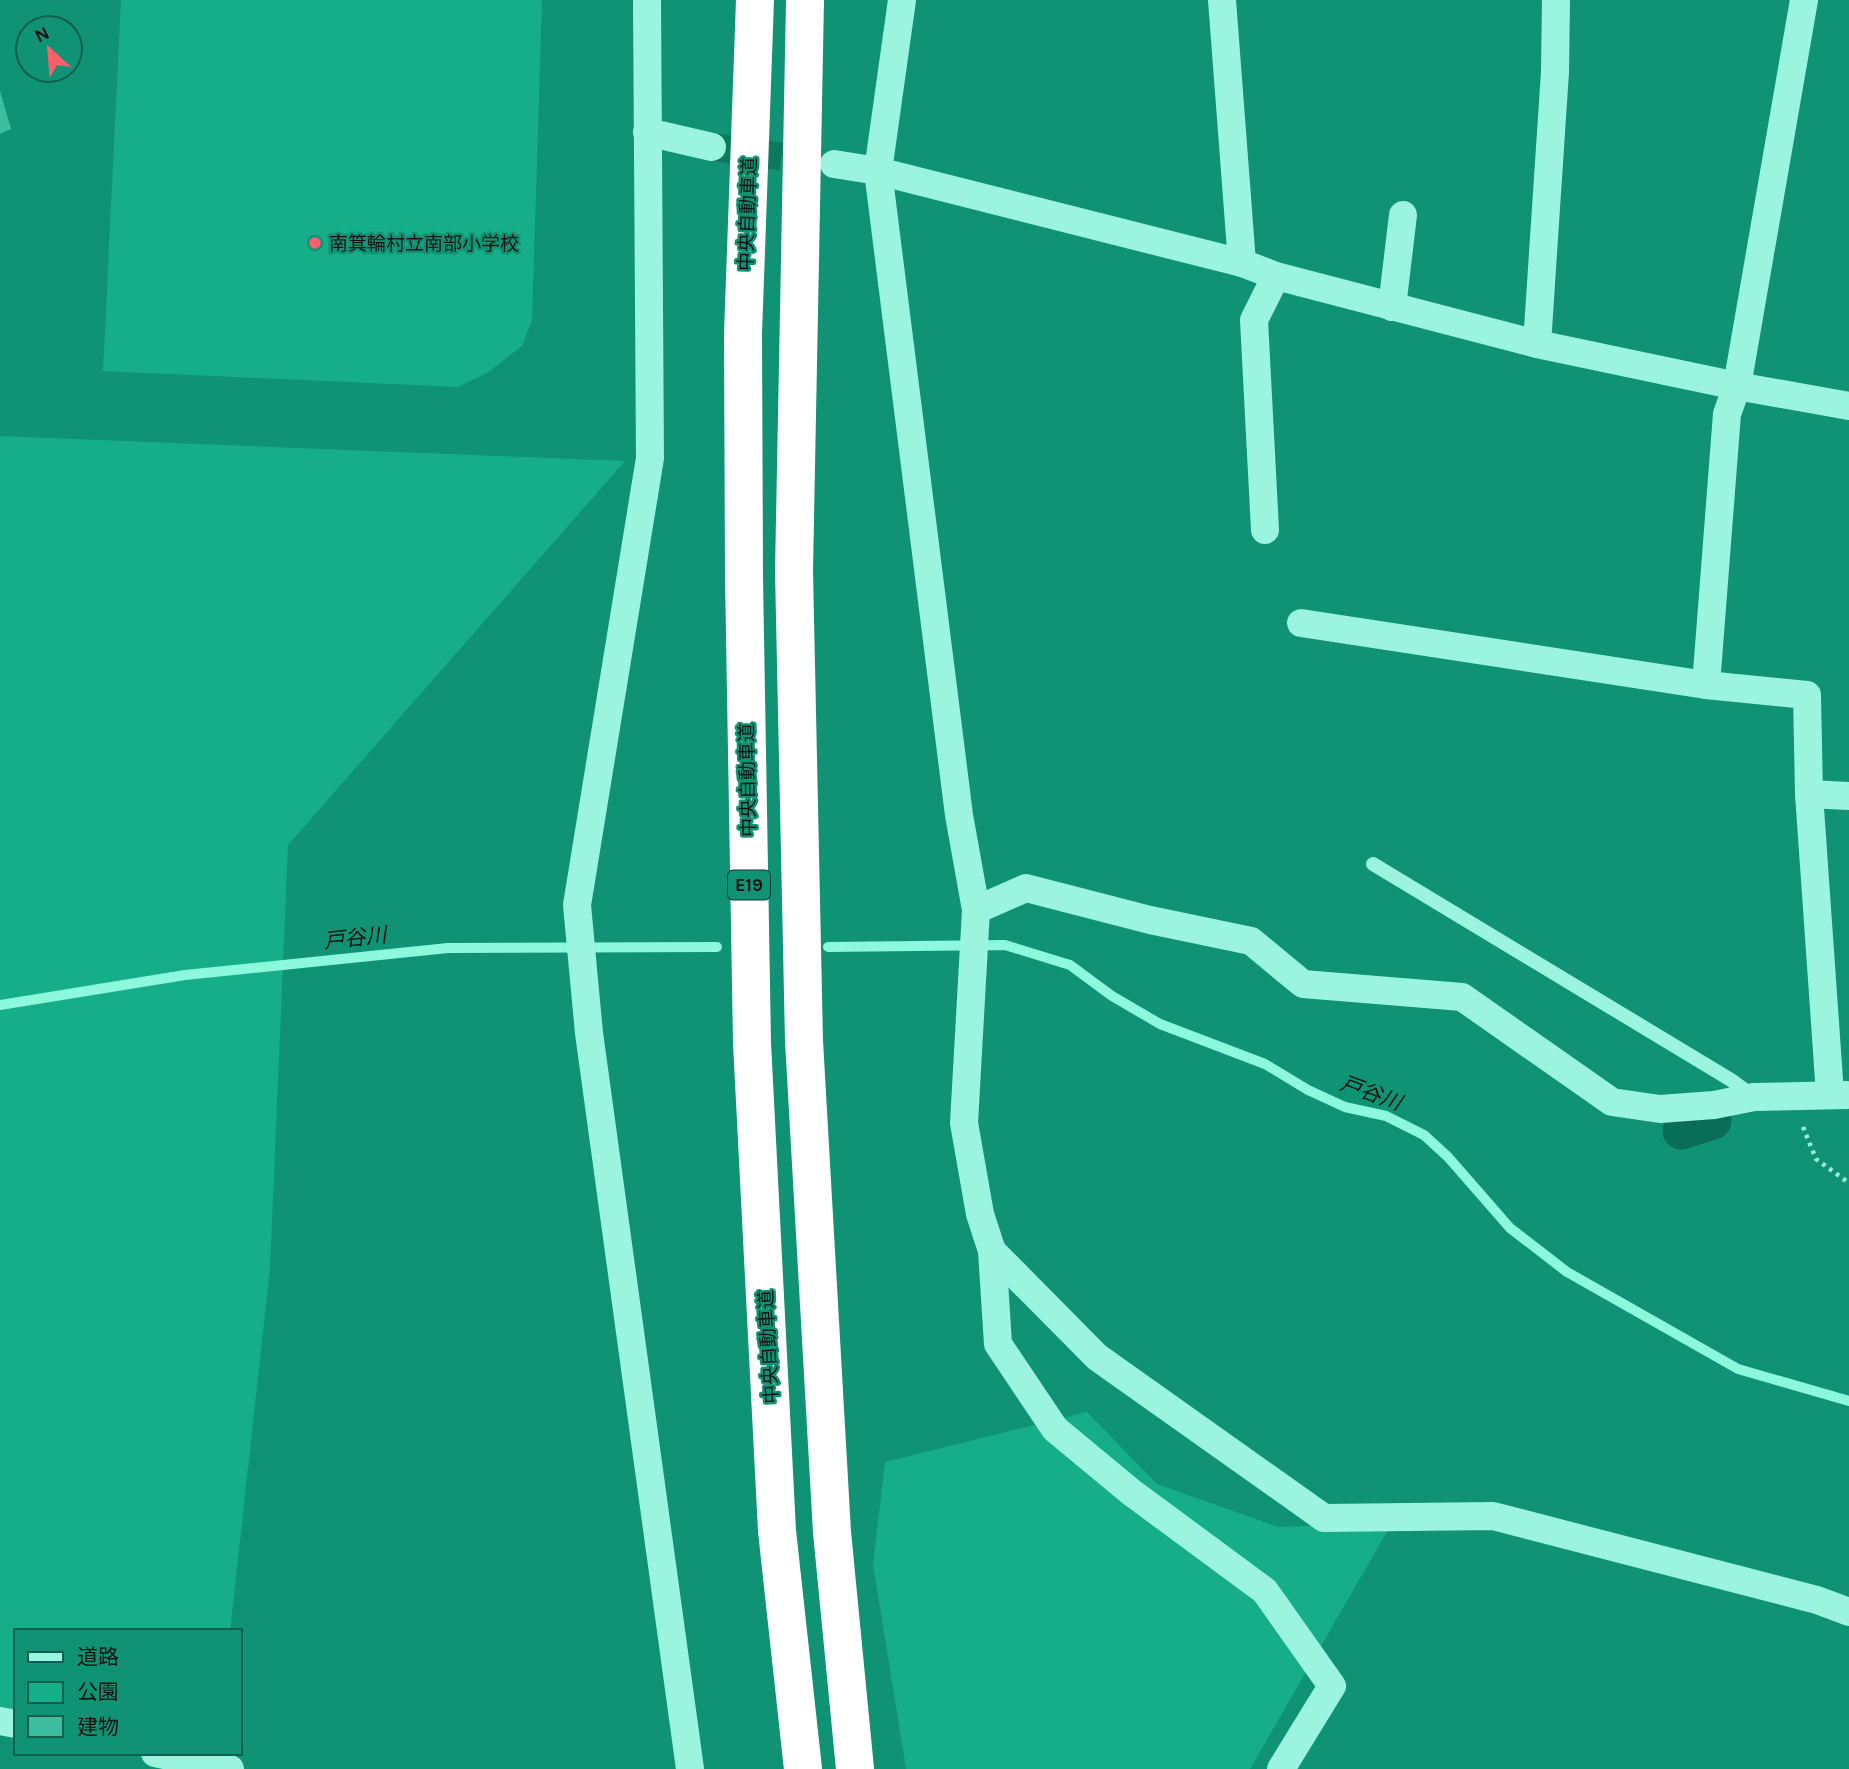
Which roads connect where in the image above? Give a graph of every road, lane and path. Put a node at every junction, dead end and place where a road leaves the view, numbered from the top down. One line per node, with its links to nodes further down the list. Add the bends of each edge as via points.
1 (647, 0): 8 (street)
2 (755, 0): 34 (highway, 中央自動車道 / E19, via 743,334 752,1043 777,1531)
3 (806, 0): 35 (highway, via 794,570 804,1041 832,1532)
4 (902, 0): 11 (street)
5 (1222, 0): 13 (street)
6 (1556, 0): 16 (street)
7 (1804, 0): 17 (street)
8 (647, 132): 9 (street); 33 (street, via 650,458 577,905 590,1047)
9 (712, 147)
10 (834, 164): 11 (street)
11 (878, 171): 13 (street); 25 (street, via 959,815)
12 (1403, 215): 15 (street)
13 (1242, 263): 14 (street)
14 (1276, 276): 15 (street); 19 (street, via 1254,320)
15 (1392, 307): 16 (street)
16 (1537, 344): 17 (street)
17 (1737, 386): 18 (street); 21 (street, via 1727,414)
18 (1849, 406)
19 (1265, 530)
20 (1301, 623): 21 (street)
21 (1706, 685): 22 (street, via 1807,695)
22 (1809, 794): 23 (street); 26 (street)
23 (1849, 796)
24 (1373, 864): 27 (lane)
25 (976, 916): 27 (street, via 1026,888 1251,942 1303,984 1462,997 1612,1102 1660,1109); 29 (street, via 964,1123 980,1213)
26 (1839, 1095): 27 (street)
27 (1754, 1097): 28 (path, via 1804,1127 1816,1159)
28 (1849, 1183)
29 (992, 1251): 30 (street, via 1097,1357 1324,1518 1493,1516); 36 (street, via 998,1344 1055,1429 1130,1492 1265,1591 1332,1686)
30 (1849, 1612)
31 (164, 1755): 32 (street)
32 (230, 1769)
33 (690, 1769)
34 (803, 1769)
35 (855, 1769)
36 (1281, 1769)

